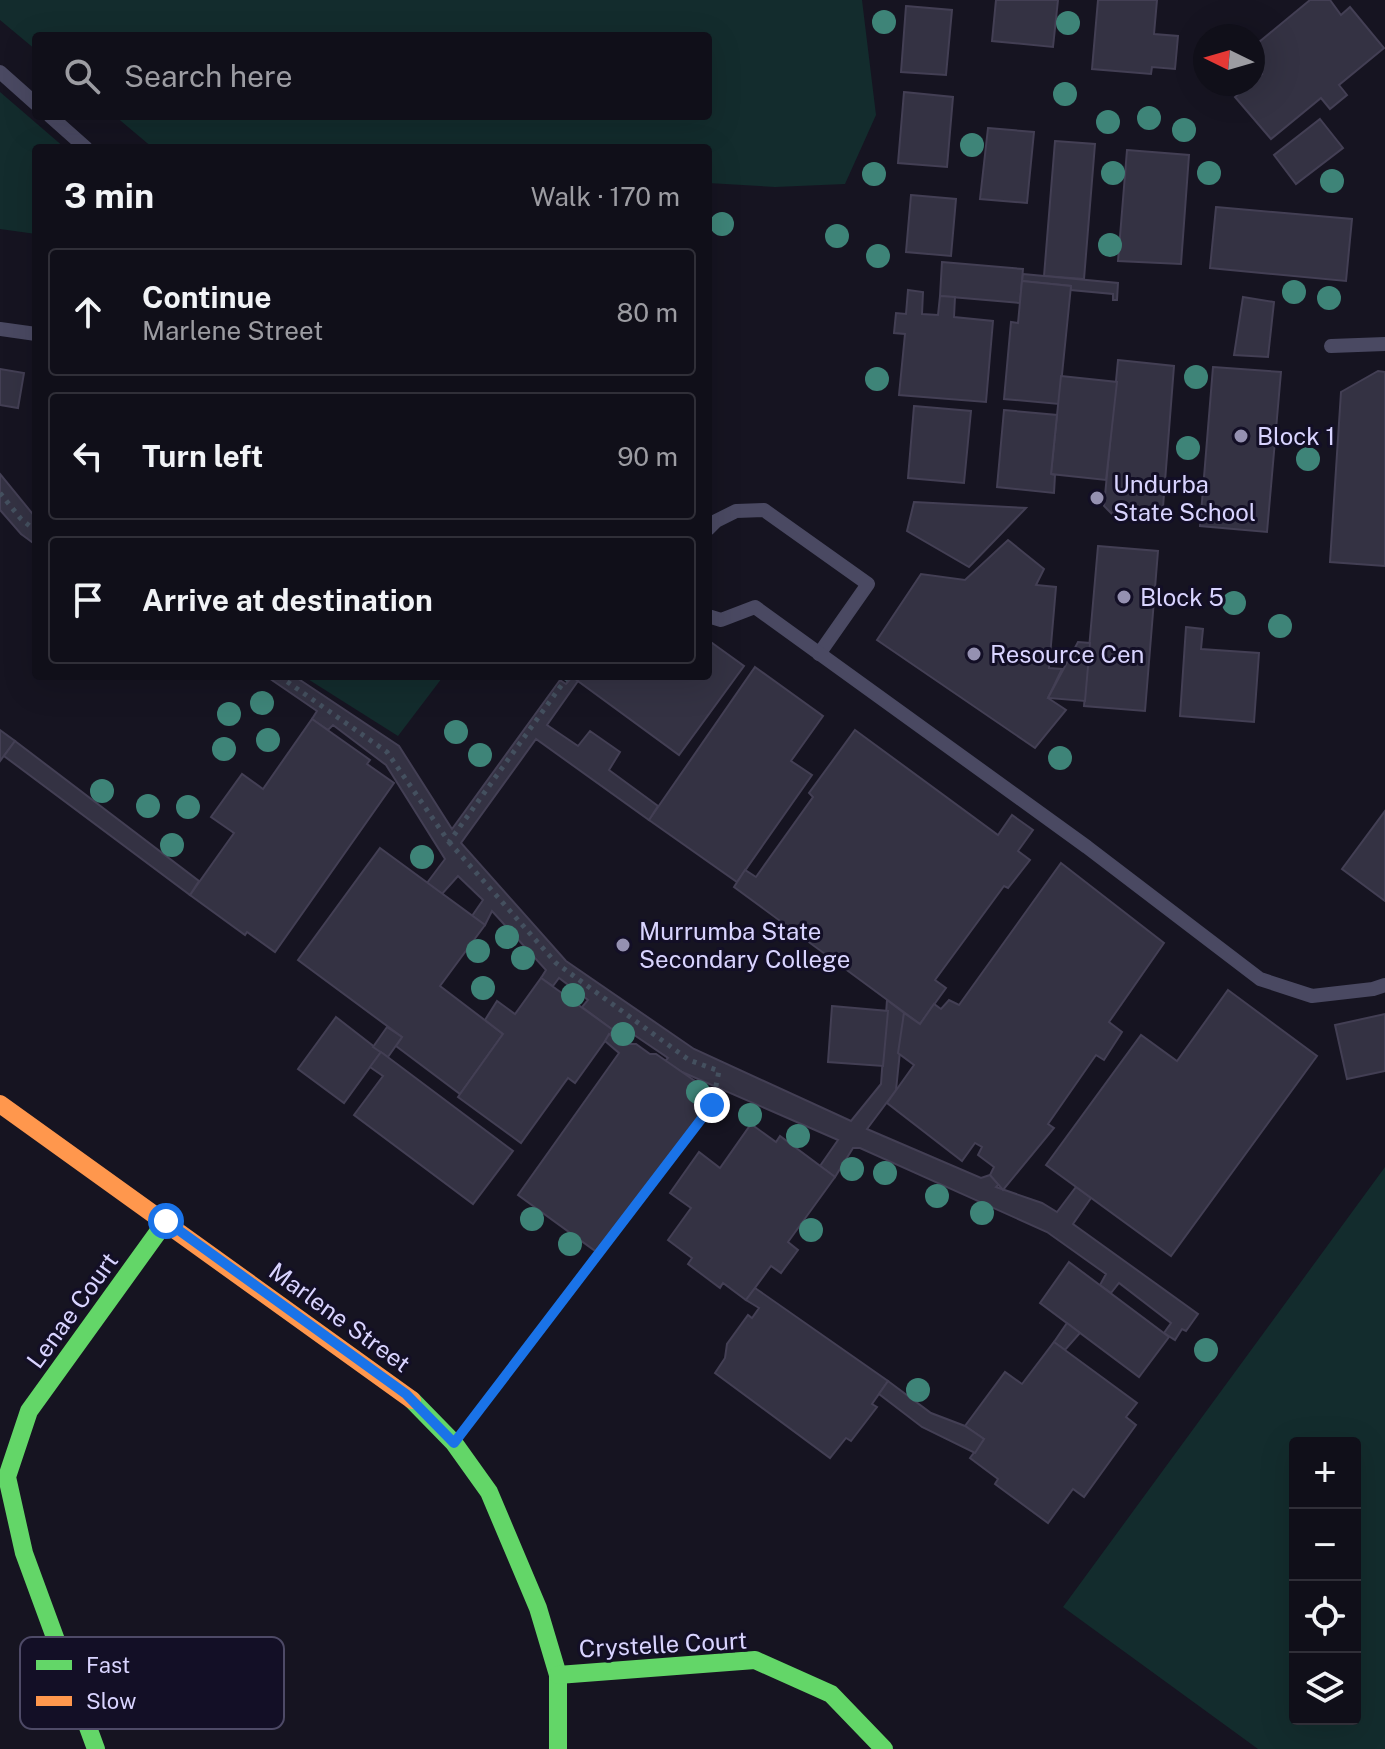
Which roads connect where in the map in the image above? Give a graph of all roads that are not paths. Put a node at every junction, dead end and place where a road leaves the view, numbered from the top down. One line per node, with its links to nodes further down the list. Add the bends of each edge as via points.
1 (0, 72): 2 (lane)
2 (32, 100)
3 (54, 120): 4 (lane)
4 (82, 144)
5 (0, 329): 6 (lane)
6 (32, 333)
7 (1385, 344): 8 (lane)
8 (1331, 346)
9 (712, 525): 11 (lane, via 736,511 764,510 868,584)
10 (712, 617): 11 (lane, via 721,620 755,607)
11 (819, 654): 12 (lane, via 1260,979 1312,996)
12 (1385, 985)
13 (0, 1104): 14 (street, Marlene Street)
14 (166, 1221): 15 (street, Lenae Court, via 29,1411 7,1477 24,1553); 16 (street, Marlene Street, via 406,1394 454,1443 489,1492 538,1608)
15 (55, 1637)
16 (558, 1675): 19 (street, Marlene Street); 20 (street, Crystelle Court, via 755,1660 831,1694)
17 (89, 1729): 18 (street, Lenae Court)
18 (96, 1749)
19 (558, 1749)
20 (884, 1749)

